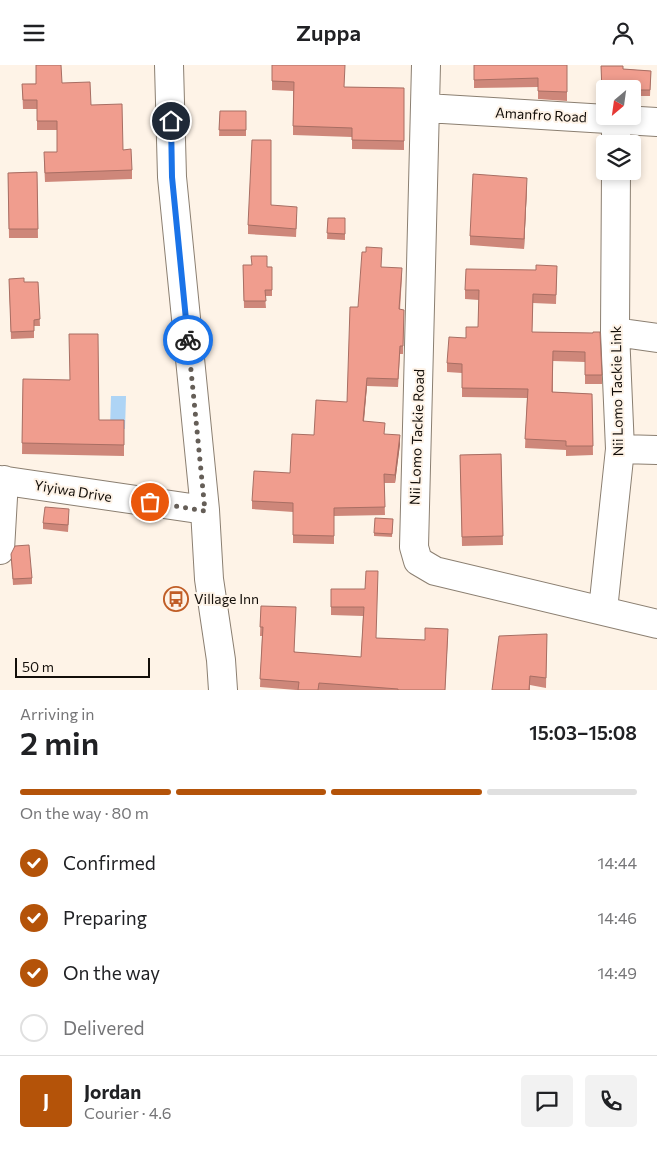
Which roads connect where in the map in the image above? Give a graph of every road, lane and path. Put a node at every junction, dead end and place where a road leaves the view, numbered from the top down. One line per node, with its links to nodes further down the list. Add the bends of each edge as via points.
1 (169, 65): 12 (street, via 172,177)
2 (426, 65): 3 (street, Nii Lomo Tackie Road)
3 (426, 108): 5 (street, Amanfro Road); 14 (street, Nii Lomo Tackie Road, via 414,547 418,561 435,571)
4 (657, 122): 5 (street, Amanfro Road)
5 (616, 131)
6 (616, 180): 7 (street, Nii Lomo Tackie Link)
7 (615, 332): 8 (street); 9 (street, Nii Lomo Tackie Link)
8 (657, 337)
9 (620, 449): 10 (street); 14 (street, Nii Lomo Tackie Link)
10 (657, 450)
11 (2, 480): 12 (street, Yiyiwa Drive); 13 (street)
12 (205, 511): 16 (street, via 209,579)
13 (0, 550)
14 (602, 610): 15 (street, Nii Lomo Tackie Road)
15 (657, 624)
16 (223, 690)

